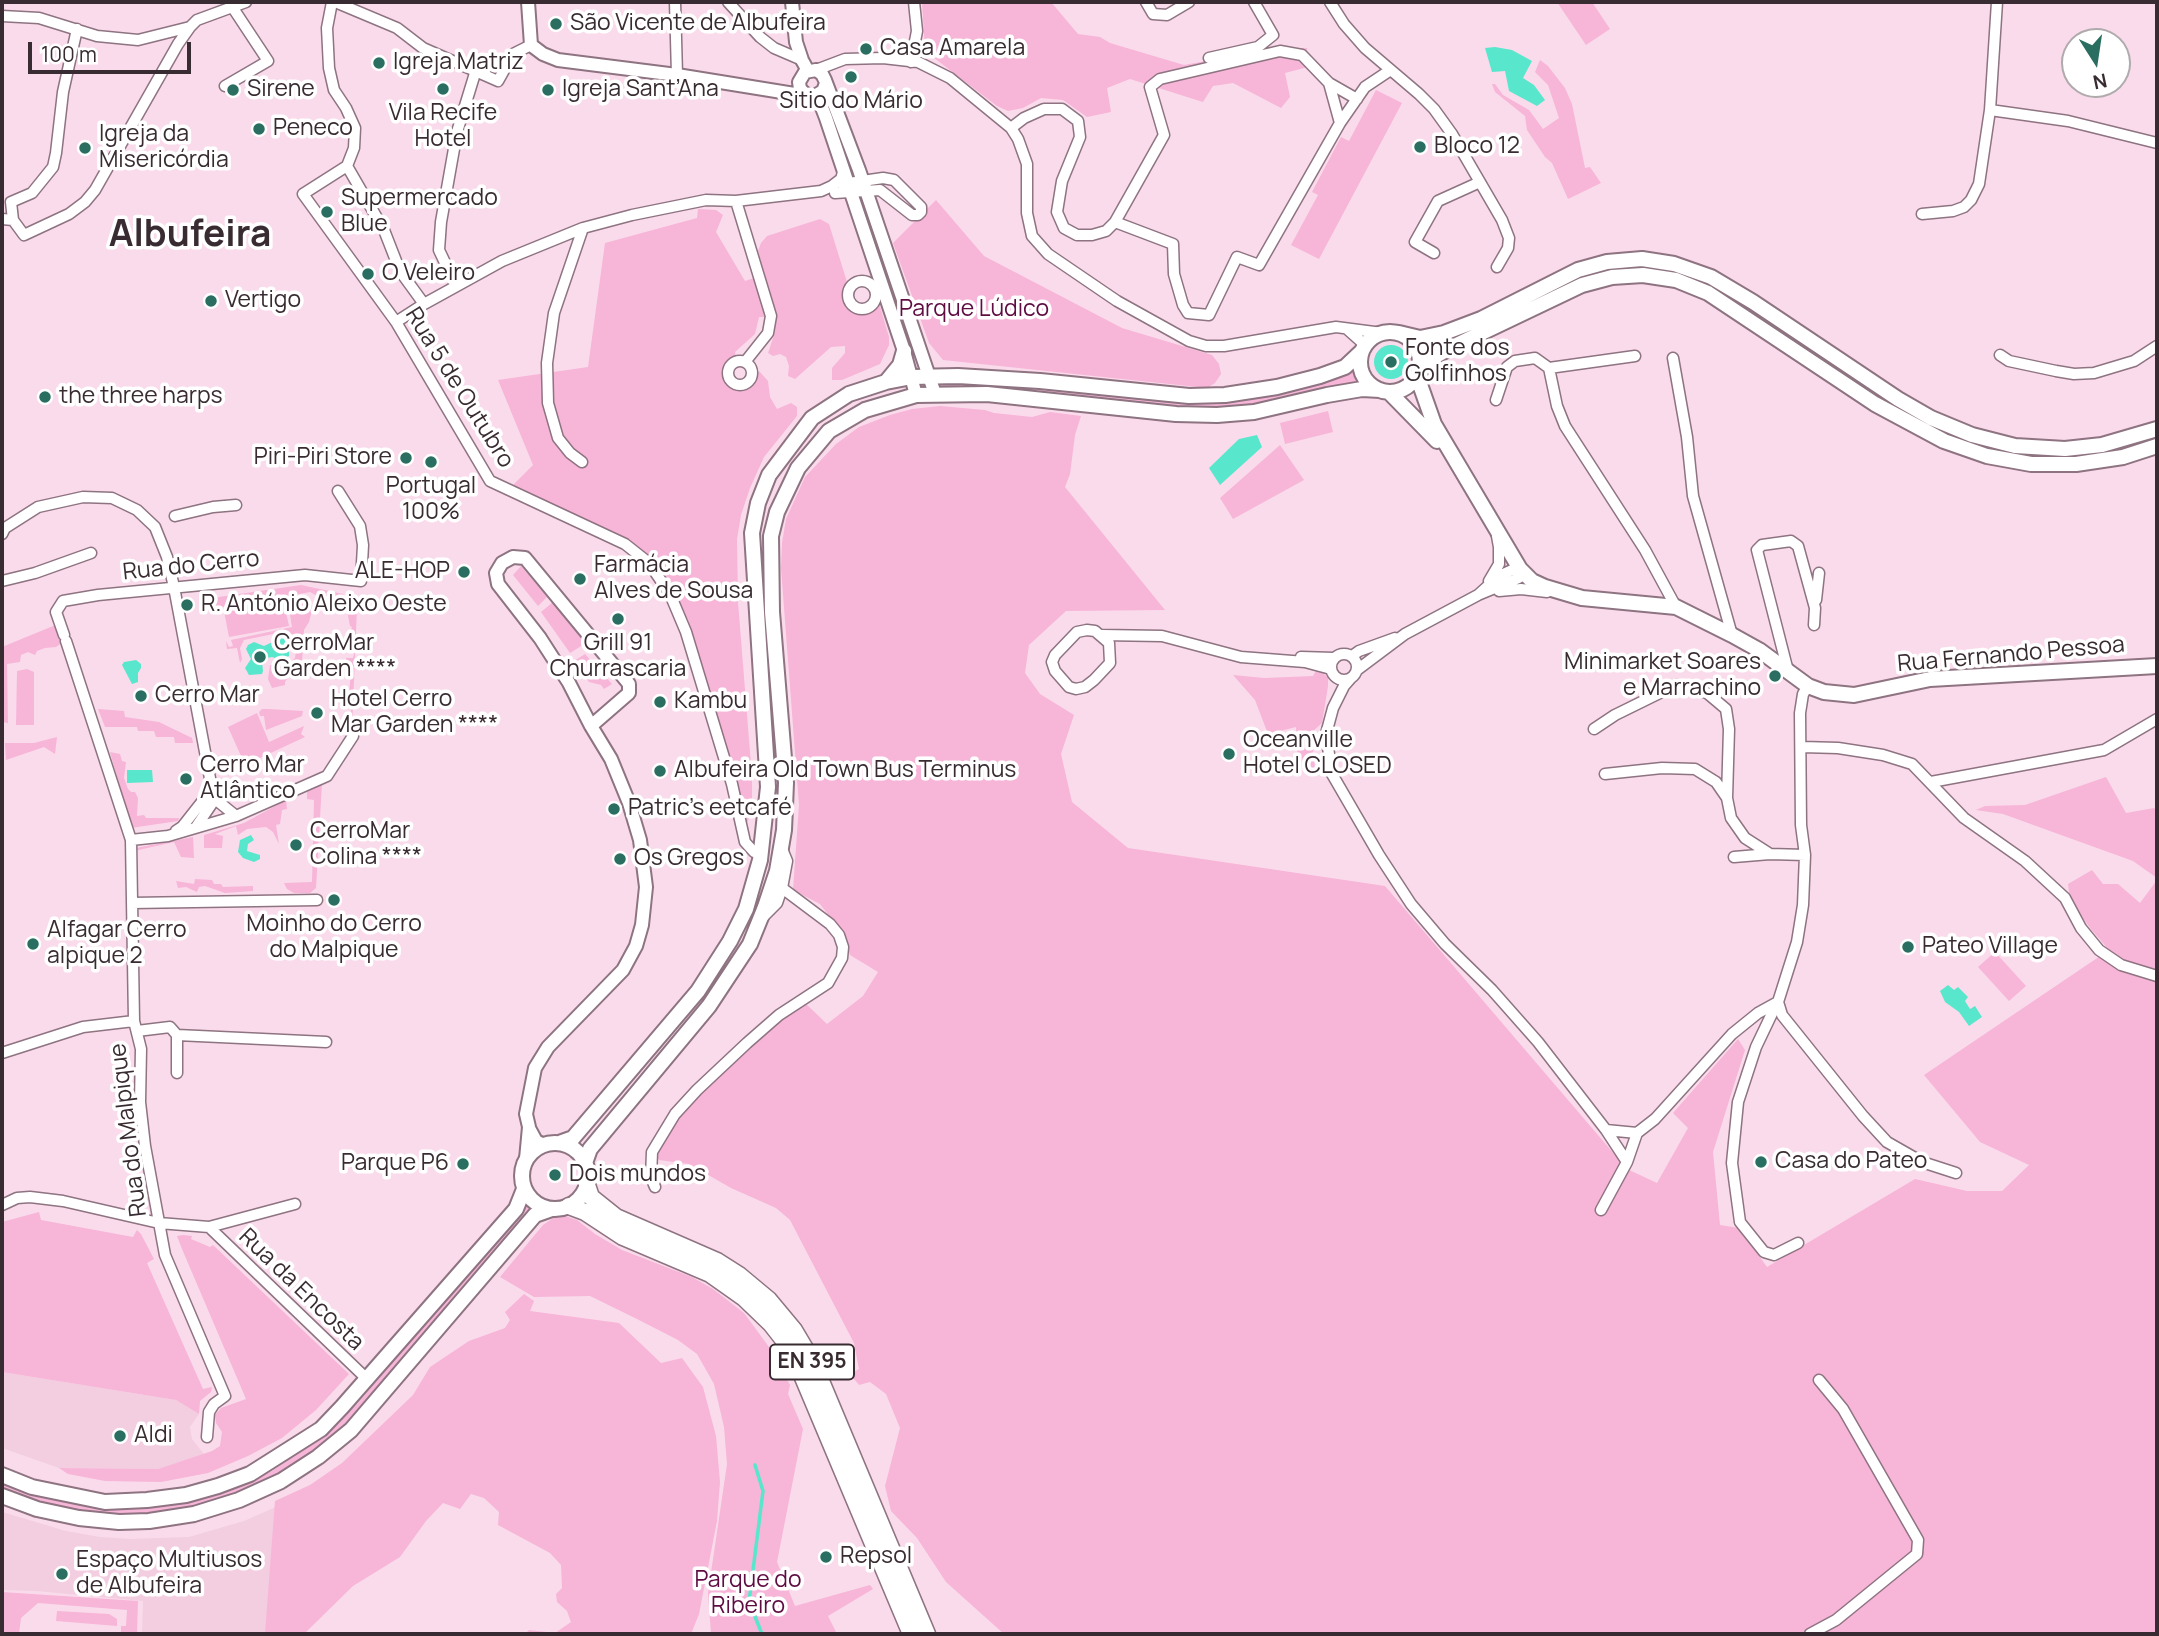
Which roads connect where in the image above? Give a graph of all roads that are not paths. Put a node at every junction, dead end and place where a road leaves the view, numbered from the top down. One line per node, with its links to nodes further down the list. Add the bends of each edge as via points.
1 (246, 2): 13 (street)
2 (334, 2): 21 (street, via 397,28 424,48); 33 (street, via 327,28 329,68 334,90 355,128)
3 (529, 2): 17 (street)
4 (675, 2): 23 (street)
5 (728, 2): 20 (street, via 760,37)
6 (792, 2): 20 (street, via 796,42)
7 (914, 2): 19 (street, via 917,31)
8 (1146, 2): 9 (street, via 1153,15 1167,15)
9 (1189, 2)
10 (1254, 2): 18 (street, via 1273,35 1258,47)
11 (1330, 2): 22 (street, via 1356,38)
12 (1997, 2): 29 (street)
13 (231, 5): 15 (street); 26 (street, via 268,61)
14 (2, 16): 16 (street, via 39,18)
15 (194, 23): 16 (street, via 138,40); 42 (street, via 85,202 24,235)
16 (77, 29): 42 (street, via 52,167 32,193 11,202)
17 (531, 45): 21 (street, via 513,54 498,81); 23 (street, via 558,60)
18 (1209, 58)
19 (911, 62): 20 (street, via 883,58); 31 (street, via 950,78)
20 (808, 67): 24 (street, via 822,74); 27 (street, via 799,82 800,89)
21 (476, 70): 47 (street, via 457,132 441,222 439,250)
22 (1389, 71): 28 (street, via 1365,87); 35 (street, via 1434,109)
23 (677, 75): 27 (street)
24 (826, 83): 27 (street, via 823,91); 36 (street)
25 (1329, 83): 28 (street); 30 (street); 43 (street, via 1302,55 1280,51 1160,79 1150,87 1164,135)
26 (225, 86)
27 (811, 96): 34 (street, via 821,105)
28 (1357, 99): 30 (street)
29 (1990, 110): 32 (street, via 2068,121); 40 (street, via 1979,184 1972,200 1953,211)
30 (1340, 123): 43 (street, via 1259,265 1237,257 1209,315 1188,313 1183,306 1174,274 1173,244)
31 (1011, 128): 43 (street, via 1044,109 1062,109 1077,121 1080,138 1062,181 1057,212 1064,228 1077,235 1106,231); 50 (street, via 1027,164 1032,236 1048,254 1117,301 1206,346 1239,345 1316,329)
32 (2157, 143)
33 (347, 166): 48 (street, via 384,230 400,271); 49 (street, Rua 5 de Outubro, via 303,194)
34 (847, 182): 36 (street); 37 (street); 37 (street, via 841,179); 39 (street)
35 (1480, 182): 45 (street, via 1438,201 1415,242); 46 (street, via 1509,238)
36 (868, 185): 63 (street)
37 (834, 190): 38 (street); 39 (street)
38 (736, 201): 44 (street, via 706,201); 59 (street, via 771,316 768,333)
39 (856, 210): 55 (street)
40 (1922, 214)
41 (2, 219): 42 (street)
42 (13, 220)
43 (1115, 222)
44 (583, 228): 47 (street, via 502,261); 71 (street, via 554,313 547,363 548,403 558,438)
45 (1434, 253)
46 (1497, 267)
47 (456, 286): 48 (street)
48 (424, 304): 49 (street)
49 (396, 322): 117 (street, Rua 5 de Outubro, via 490,481 625,544 649,563 670,594 732,784 745,842)
50 (1347, 330): 51 (street); 54 (street)
51 (1382, 333): 52 (main road); 54 (main road)
52 (1399, 333): 61 (main road, via 1415,344 1421,362); 69 (main road, via 1420,338 1444,332 1481,319 1578,270 1607,262 1663,262 1712,277 1898,399 1972,435 2015,446 2065,449 2102,445)
53 (2157, 346): 56 (street, via 2134,361 2094,373 2056,371)
54 (1364, 348): 63 (main road, via 1345,367 1320,376 1225,395); 65 (main road, via 1363,374 1373,387)
55 (904, 351): 62 (street); 64 (main road, via 900,365)
56 (2000, 355)
57 (1635, 356): 60 (street)
58 (1674, 358): 90 (street, via 1693,496)
59 (745, 362)
60 (1549, 368): 68 (street, via 1535,358 1515,361 1507,367); 85 (street, via 1565,426)
61 (1418, 374): 65 (main road, via 1405,388); 70 (main road, via 1429,360 1448,349 1582,285 1643,275 1676,280 1708,293 1875,404 1944,441 1987,456 2031,464 2076,464); 72 (main road, via 1427,410)
62 (912, 377): 63 (main road); 64 (main road); 67 (street)
63 (930, 377): 66 (street)
64 (886, 382): 135 (main road, via 849,394 812,418 769,475 758,503 752,560 768,787 760,860 746,909 698,991 573,1138)
65 (1384, 391): 66 (main road, via 1362,389 1254,412 1217,415 987,394); 72 (main road)
66 (935, 394): 67 (main road)
67 (916, 395): 116 (main road, via 864,410 829,431 797,468 778,512 770,562 786,783)
68 (1496, 400)
69 (2157, 429)
70 (2157, 446)
71 (582, 462)
72 (1457, 463): 76 (main road, Rua Fernando Pessoa)
73 (338, 491): 82 (street, Rua do Cerro, via 360,526 361,581 305,575)
74 (236, 505): 75 (street)
75 (175, 516)
76 (1493, 524): 79 (main road, Rua Fernando Pessoa); 83 (street, via 1499,564)
77 (2, 534): 82 (street, via 38,507 83,497 112,498 137,510 155,527)
78 (91, 553): 81 (street)
79 (1520, 569): 83 (street, via 1518,578); 84 (main road, Rua Fernando Pessoa, via 1532,581)
80 (1819, 573): 86 (street)
81 (2, 581)
82 (174, 587): 92 (street, Rua do Cerro, via 62,601 56,612); 110 (street)
83 (1478, 596): 84 (street, via 1521,589); 88 (street)
84 (1582, 598): 85 (main road, Rua Fernando Pessoa)
85 (1676, 607): 90 (main road, Rua Fernando Pessoa)
86 (1815, 608): 87 (street); 99 (street, via 1798,545 1791,541 1762,545 1757,550)
87 (1815, 625)
88 (1405, 634): 94 (street); 100 (street)
89 (1102, 635): 91 (street); 93 (street); 93 (street, via 1077,632 1055,655 1055,671 1069,687 1085,687 1106,669)
90 (1732, 635): 99 (main road, Rua Fernando Pessoa)
91 (1129, 637): 93 (street); 95 (street, via 1162,636)
92 (65, 638): 115 (street, Rua do Malpique)
93 (1111, 654)
94 (1352, 656): 96 (street); 100 (street, via 1357,662)
95 (1241, 657): 96 (street); 98 (street, via 1305,662)
96 (1334, 657): 98 (street)
97 (2157, 666): 101 (main road, Rua Fernando Pessoa, via 1930,679 1854,695)
98 (1331, 671): 100 (street, via 1338,679); 102 (street, via 1336,683)
99 (1788, 671): 101 (main road, Rua Fernando Pessoa)
100 (1354, 674): 102 (street)
101 (1808, 686): 107 (street, via 1800,713)
102 (1333, 708): 133 (street, via 1326,734 1332,774 1379,855 1411,904 1538,1042)
103 (2157, 719): 109 (street, via 2104,750)
104 (591, 726): 104 (street, via 629,693 628,684 525,558 513,557 496,573 498,584 540,638); 132 (street, via 611,759 640,840 646,887 643,918 636,946 623,970 548,1047 535,1068 526,1114)
105 (1594, 729): 111 (street, via 1676,685 1707,693 1726,709)
106 (352, 736): 112 (street, via 327,776)
107 (1802, 747): 109 (street, via 1882,755 1912,764); 119 (street)
108 (1605, 774): 111 (street, via 1695,769 1716,782)
109 (1931, 782): 125 (street, via 1964,818 2065,898 2099,950 2121,965)
110 (214, 794): 112 (street); 113 (street); 114 (street)
111 (1727, 798): 118 (street, via 1731,818 1745,838)
112 (236, 816): 113 (street)
113 (196, 828): 114 (street)
114 (168, 836): 115 (street)
115 (131, 841): 123 (street, Rua do Malpique)
116 (781, 845): 121 (street, via 787,862); 124 (main road)
117 (754, 852)
118 (1770, 854): 119 (street); 120 (street)
119 (1805, 855): 126 (street, via 1797,942)
120 (1734, 857)
121 (782, 888): 124 (street, via 777,903); 141 (street, via 839,935 842,958 828,983 779,1015 675,1114 652,1152)
122 (317, 900): 123 (street)
123 (132, 903): 127 (street, Rua do Malpique)
124 (760, 919): 138 (main road, via 750,944 709,1006 590,1149)
125 (2157, 976)
126 (1778, 1002): 134 (street, via 1732,1034); 139 (street, via 1782,1016 1888,1142 1922,1162); 150 (street, via 1756,1047 1738,1102 1732,1163 1740,1222 1764,1252 1774,1255)
127 (135, 1026): 128 (street, via 170,1027); 130 (street, via 83,1027); 148 (street, Rua do Malpique, via 141,1049 145,1146)
128 (177, 1035): 129 (street); 131 (street)
129 (326, 1042)
130 (2, 1053)
131 (177, 1073)
132 (529, 1127): 135 (street, via 533,1138); 136 (street)
133 (1606, 1130): 134 (street); 137 (street)
134 (1637, 1133): 137 (street)
135 (552, 1144): 136 (main road); 138 (main road, via 575,1149)
136 (526, 1159): 142 (main road)
137 (1627, 1162): 147 (street)
138 (585, 1163): 140 (main road)
139 (1956, 1172)
140 (587, 1185): 145 (main road); 157 (main road, EN 395, via 591,1197 616,1217 740,1275 794,1330 813,1362)
141 (655, 1187)
142 (524, 1189): 146 (main road, via 535,1203); 151 (main road, via 516,1209)
143 (295, 1204): 149 (street, Rua da Encosta)
144 (2, 1205): 148 (street, Rua da Encosta, via 30,1197)
145 (569, 1206): 146 (main road); 156 (main road, EN 395, via 623,1237 710,1274 771,1324 799,1368)
146 (552, 1209): 155 (main road, via 535,1215 351,1430 281,1481 194,1514 149,1521 79,1518)
147 (1601, 1210)
148 (159, 1223): 149 (street, Rua da Encosta); 153 (street, Rua do Malpique, via 165,1255 225,1396 209,1412)
149 (209, 1227): 151 (street, Rua da Encosta)
150 (1798, 1243)
151 (368, 1380): 154 (main road, via 321,1429 250,1474 186,1495 105,1502 32,1487)
152 (1819, 1380): 158 (street, via 1843,1409 1918,1540 1917,1554 1836,1620)
153 (207, 1437)
154 (2, 1475)
155 (2, 1496)
156 (911, 1634)
157 (927, 1634)
158 (1810, 1634)

